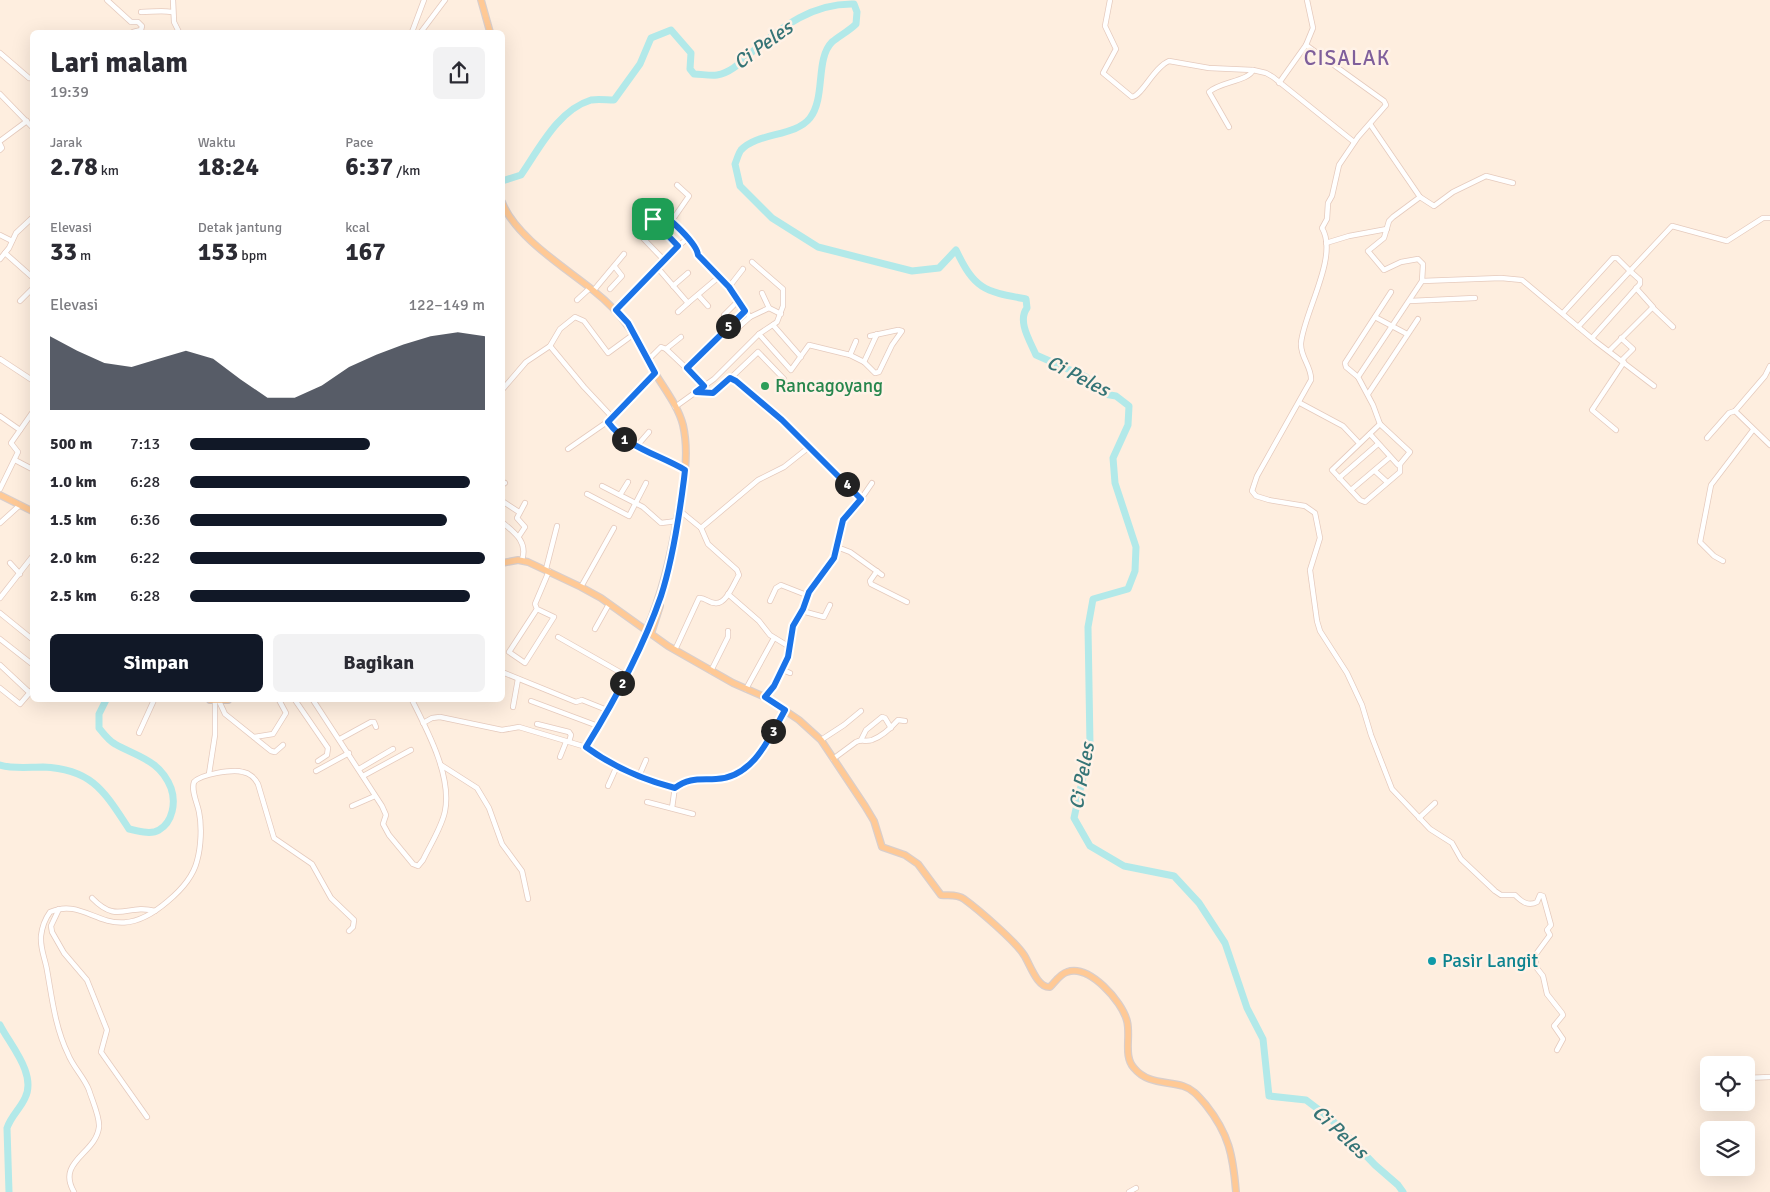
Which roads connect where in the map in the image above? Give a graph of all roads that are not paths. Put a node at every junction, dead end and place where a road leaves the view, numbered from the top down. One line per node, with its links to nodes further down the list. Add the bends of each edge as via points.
1 (107, 0): 10 (street, via 131,22 138,22)
2 (173, 0): 9 (street)
3 (424, 0): 12 (street)
4 (445, 0): 13 (street)
5 (481, 0): 14 (main road)
6 (1110, 0): 17 (street, via 1105,26 1116,49 1103,73 1132,97 1169,62)
7 (1307, 0): 15 (street, via 1313,28)
8 (142, 12): 9 (street, via 158,9)
9 (172, 12): 11 (street)
10 (141, 30)
11 (178, 30)
12 (413, 30)
13 (422, 30)
14 (489, 30)
15 (1306, 46): 19 (street); 24 (street, via 1386,102)
16 (1, 55): 18 (street)
17 (1252, 70): 19 (street, via 1266,73); 26 (street, via 1249,76 1209,92)
18 (29, 78)
19 (1279, 83): 28 (street)
20 (0, 94): 21 (street)
21 (5, 98): 22 (street); 23 (street)
22 (0, 102)
23 (27, 121): 25 (street); 27 (street)
24 (1370, 124): 28 (street); 32 (street)
25 (30, 125)
26 (1229, 127)
27 (0, 142): 29 (street)
28 (1354, 142): 42 (street, via 1339,165 1328,203 1327,218 1322,228)
29 (0, 150)
30 (1513, 183): 32 (street, via 1486,176 1453,192 1434,206)
31 (677, 185): 36 (street, via 689,196)
32 (1420, 197): 37 (street, via 1393,217)
33 (505, 207): 60 (main road, via 531,240)
34 (1770, 218): 52 (street, via 1762,218 1727,241 1672,226)
35 (30, 220): 41 (street)
36 (671, 222): 40 (street); 43 (street, via 659,213 653,219)
37 (1387, 229): 42 (street); 56 (street, via 1384,238 1369,249 1375,262 1384,270 1418,259 1423,264)
38 (637, 232): 47 (street)
39 (0, 235): 41 (street)
40 (688, 238): 43 (street); 55 (street, via 698,250 698,255)
41 (12, 241): 44 (street)
42 (1326, 243): 119 (street, via 1323,268 1301,342 1312,374)
43 (678, 246): 47 (street)
44 (6, 252): 46 (street); 54 (street)
45 (624, 254): 50 (street)
46 (0, 259)
47 (663, 259): 49 (street)
48 (752, 262): 80 (street, via 781,285 784,296)
49 (656, 266): 57 (street); 75 (street)
50 (615, 267): 60 (street); 61 (street, via 622,276)
51 (743, 269): 58 (street)
52 (1630, 271): 59 (street, via 1641,282); 78 (street, via 1613,258); 87 (street)
53 (688, 273): 57 (street)
54 (30, 275)
55 (720, 276): 58 (street); 65 (street)
56 (1422, 281): 69 (street); 78 (street, via 1522,280)
57 (673, 286): 71 (street)
58 (729, 287): 70 (street)
59 (1636, 288): 73 (street); 95 (street)
60 (592, 289): 67 (street); 75 (main road)
61 (610, 289)
62 (30, 291): 68 (street)
63 (1391, 292): 82 (street)
64 (762, 293): 74 (street)
65 (698, 295): 71 (street); 72 (street)
66 (1475, 298): 69 (street)
67 (577, 300)
68 (20, 301)
69 (1410, 301): 85 (street)
70 (737, 302): 76 (street); 79 (street)
71 (688, 303): 77 (street)
72 (708, 306)
73 (1652, 307): 86 (street); 96 (street)
74 (769, 308): 80 (street); 81 (street)
75 (616, 310): 88 (main road)
76 (745, 311): 81 (street); 108 (street)
77 (678, 312)
78 (1564, 313): 87 (street)
79 (724, 314)
80 (781, 314): 84 (street)
81 (750, 317): 92 (street)
82 (1375, 317): 85 (street); 110 (street, via 1345,365)
83 (1418, 319): 91 (street)
84 (773, 325): 89 (street); 102 (street)
85 (1393, 326): 91 (street); 110 (street)
86 (1673, 326)
87 (1578, 327): 95 (street)
88 (634, 334): 98 (street, via 608,353 584,321 576,316 560,329); 104 (main road)
89 (759, 334): 102 (street, via 790,369); 115 (street)
90 (877, 334): 93 (street); 106 (street); 106 (street, via 902,331 879,372)
91 (1407, 334): 118 (street)
92 (730, 335)
93 (870, 336)
94 (681, 337): 99 (street)
95 (1592, 338): 100 (street)
96 (1621, 338): 100 (street); 105 (street, via 1633,349)
97 (856, 341): 101 (street)
98 (550, 346): 114 (street, via 526,362); 124 (street)
99 (666, 349): 104 (street, via 661,347); 108 (street)
100 (1609, 351): 105 (street)
101 (850, 355): 102 (street, via 809,345); 106 (street)
102 (800, 357)
103 (0, 359): 112 (street)
104 (648, 360): 109 (main road)
105 (1623, 361): 116 (street); 128 (street, via 1592,410)
106 (864, 362)
107 (1770, 366): 121 (street)
108 (687, 368): 115 (street)
109 (655, 373): 120 (main road); 124 (street)
110 (1358, 377): 118 (street)
111 (730, 378): 113 (street, via 758,352); 117 (street, via 713,393); 137 (street, via 743,385)
112 (30, 379)
113 (784, 379)
114 (505, 386)
115 (704, 386): 117 (street)
116 (1654, 386)
117 (696, 392): 120 (street)
118 (1368, 394): 126 (street)
119 (1300, 403): 133 (street, via 1343,426); 265 (street, via 1257,476 1252,492 1269,500 1305,506 1317,516 1320,543 1310,570 1320,631 1347,673 1362,705 1392,789)
120 (675, 407): 143 (main road, via 683,426)
121 (1735, 411): 129 (street); 132 (street, via 1729,413)
122 (0, 416): 127 (street)
123 (30, 416): 127 (street)
124 (613, 418): 125 (street)
125 (608, 422): 136 (street); 138 (street)
126 (1380, 424): 131 (street); 141 (street, via 1410,452)
127 (20, 430): 140 (street, via 10,443 18,451)
128 (1616, 430)
129 (1753, 430): 135 (street); 174 (street, via 1709,492 1700,542)
130 (649, 432): 136 (street)
131 (1370, 434): 133 (street); 134 (street)
132 (1707, 438)
133 (1359, 443): 145 (street, via 1334,467 1333,472)
134 (1378, 444): 139 (street); 145 (street)
135 (1770, 445)
136 (636, 447): 143 (street)
137 (808, 448): 156 (street); 169 (street, via 784,467 758,480)
138 (568, 449)
139 (1390, 457): 141 (street); 144 (street)
140 (15, 460): 142 (street); 151 (street)
141 (1400, 464): 147 (street, via 1400,472)
142 (30, 469)
143 (685, 470): 161 (main road)
144 (1374, 471): 147 (street); 152 (street)
145 (1339, 478): 152 (street)
146 (628, 482): 155 (street)
147 (1387, 482): 152 (street, via 1365,502)
148 (646, 483): 159 (street)
149 (872, 483): 156 (street)
150 (602, 486): 155 (street)
151 (0, 489)
152 (1351, 490)
153 (587, 494): 159 (street, via 629,516)
154 (0, 495): 160 (main road)
155 (620, 496): 159 (street)
156 (861, 499): 171 (street, via 843,520)
157 (505, 503): 163 (street)
158 (525, 503): 163 (street)
159 (636, 503): 164 (street, via 661,522)
160 (20, 505): 162 (main road); 165 (street)
161 (679, 510): 164 (main road); 169 (street)
162 (30, 511)
163 (519, 512): 170 (street, via 517,518 525,528)
164 (677, 521): 192 (main road)
165 (0, 524)
166 (505, 524): 170 (street)
167 (558, 526): 177 (street)
168 (614, 528): 181 (street)
169 (701, 528): 182 (street, via 708,544 739,572)
170 (519, 536): 173 (street, via 524,550)
171 (838, 547): 178 (street); 183 (street, via 831,564 810,590)
172 (30, 560): 179 (street)
173 (522, 560): 176 (main road); 177 (main road)
174 (1723, 561)
175 (10, 563): 179 (street)
176 (505, 563)
177 (547, 570): 181 (main road); 189 (street, via 535,604)
178 (877, 571): 180 (street); 186 (street, via 870,582)
179 (20, 574): 184 (street)
180 (882, 575)
181 (581, 587): 187 (main road)
182 (728, 594): 199 (street); 203 (street, via 717,604 699,598)
183 (809, 596): 185 (street, via 781,585); 190 (street)
184 (0, 598)
185 (770, 601)
186 (907, 602)
187 (609, 604): 193 (main road); 194 (street)
188 (830, 605): 190 (street, via 824,617)
189 (537, 609): 189 (street, via 509,652 525,663 554,616)
190 (802, 612): 202 (street, via 793,626)
191 (0, 613): 197 (street)
192 (654, 619): 193 (main road); 196 (main road); 201 (main road)
193 (636, 624): 196 (main road)
194 (594, 629)
195 (728, 631): 207 (street)
196 (648, 634): 201 (main road); 210 (street)
197 (30, 637)
198 (558, 637): 210 (street)
199 (774, 638): 202 (street); 213 (street)
200 (0, 639): 204 (street)
201 (660, 641): 203 (main road)
202 (788, 646): 206 (street, via 789,655)
203 (675, 650): 207 (main road)
204 (30, 662)
205 (0, 665): 214 (street)
206 (783, 670): 209 (street); 216 (street)
207 (711, 671): 213 (main road)
208 (505, 673): 211 (street)
209 (790, 673)
210 (625, 675): 226 (street)
211 (518, 679): 225 (street); 226 (street, via 576,702 582,700)
212 (0, 688): 215 (street, via 20,704)
213 (746, 689): 216 (main road)
214 (30, 690)
215 (30, 692)
216 (765, 697): 227 (main road)
217 (531, 701): 232 (street)
218 (153, 702): 235 (street)
219 (215, 702): 254 (street, via 215,735)
220 (216, 702): 236 (street, via 225,714)
221 (280, 702): 236 (street, via 286,713 274,734)
222 (297, 702): 249 (street, via 328,748 327,755)
223 (314, 702): 237 (street)
224 (413, 702): 230 (street)
225 (513, 707)
226 (608, 710): 232 (street)
227 (785, 710): 238 (main road); 258 (street, via 761,751 746,768 723,779 685,781)
228 (861, 711): 238 (street)
229 (905, 721): 234 (street, via 898,720)
230 (423, 723): 240 (street, via 440,717 502,730 519,727); 250 (street)
231 (537, 724): 240 (street, via 569,732)
232 (598, 726): 242 (street)
233 (376, 728): 237 (street, via 371,722)
234 (891, 728): 239 (street, via 870,741); 239 (street, via 882,717 866,730)
235 (139, 733)
236 (254, 737): 241 (street, via 271,752)
237 (340, 739): 245 (street)
238 (821, 740): 247 (main road)
239 (862, 740): 247 (street)
240 (568, 742): 242 (street); 246 (street)
241 (283, 745)
242 (586, 747): 251 (street)
243 (393, 749): 252 (street)
244 (411, 750): 255 (street)
245 (349, 752): 252 (street); 253 (street)
246 (560, 757)
247 (833, 759): 278 (main road, via 872,817 882,847 905,854 918,864 941,895 960,897 975,908 1023,953 1042,984 1049,987 1066,972 1076,971 1092,977 1112,994 1127,1018 1132,1066 1155,1081 1189,1088 1220,1124 1231,1151)
248 (646, 760): 256 (street)
249 (318, 761)
250 (441, 765): 259 (street, via 445,811 420,866 413,864 389,835 383,824 384,811); 267 (street, via 477,788 489,808 502,844 522,871)
251 (617, 766): 256 (street); 257 (street)
252 (359, 769): 255 (street)
253 (316, 772)
254 (209, 774): 269 (street, via 197,778 193,784 200,820 195,868 180,891); 270 (street, via 244,772 256,779 274,838 312,864 331,898 354,920)
255 (363, 776): 259 (street)
256 (639, 776): 258 (street)
257 (608, 786)
258 (675, 788): 263 (street)
259 (376, 796): 262 (street)
260 (647, 802): 263 (street)
261 (1435, 803): 265 (street)
262 (352, 806)
263 (672, 808): 264 (street)
264 (693, 814)
265 (1419, 818): 271 (street, via 1452,843 1461,859 1501,895 1515,895 1530,904 1543,896 1551,925 1547,930 1550,935 1535,958 1536,967 1548,987 1547,994 1563,1015 1554,1026 1563,1039)
266 (92, 898): 269 (street, via 114,913 142,908)
267 (528, 899)
268 (59, 909): 269 (street, via 71,908 101,920 124,924 133,923); 274 (street, via 52,932 64,954 87,980 107,1030 101,1052); 276 (street, via 50,912 43,926 40,945 58,1029 68,1056 88,1089 99,1122 94,1141 68,1175)
269 (155, 911)
270 (348, 931)
271 (1557, 1050)
272 (1770, 1076): 273 (street)
273 (1755, 1077)
274 (147, 1117)
275 (1136, 1188): 277 (street)
276 (74, 1192)
277 (1128, 1192)
278 (1236, 1192)

